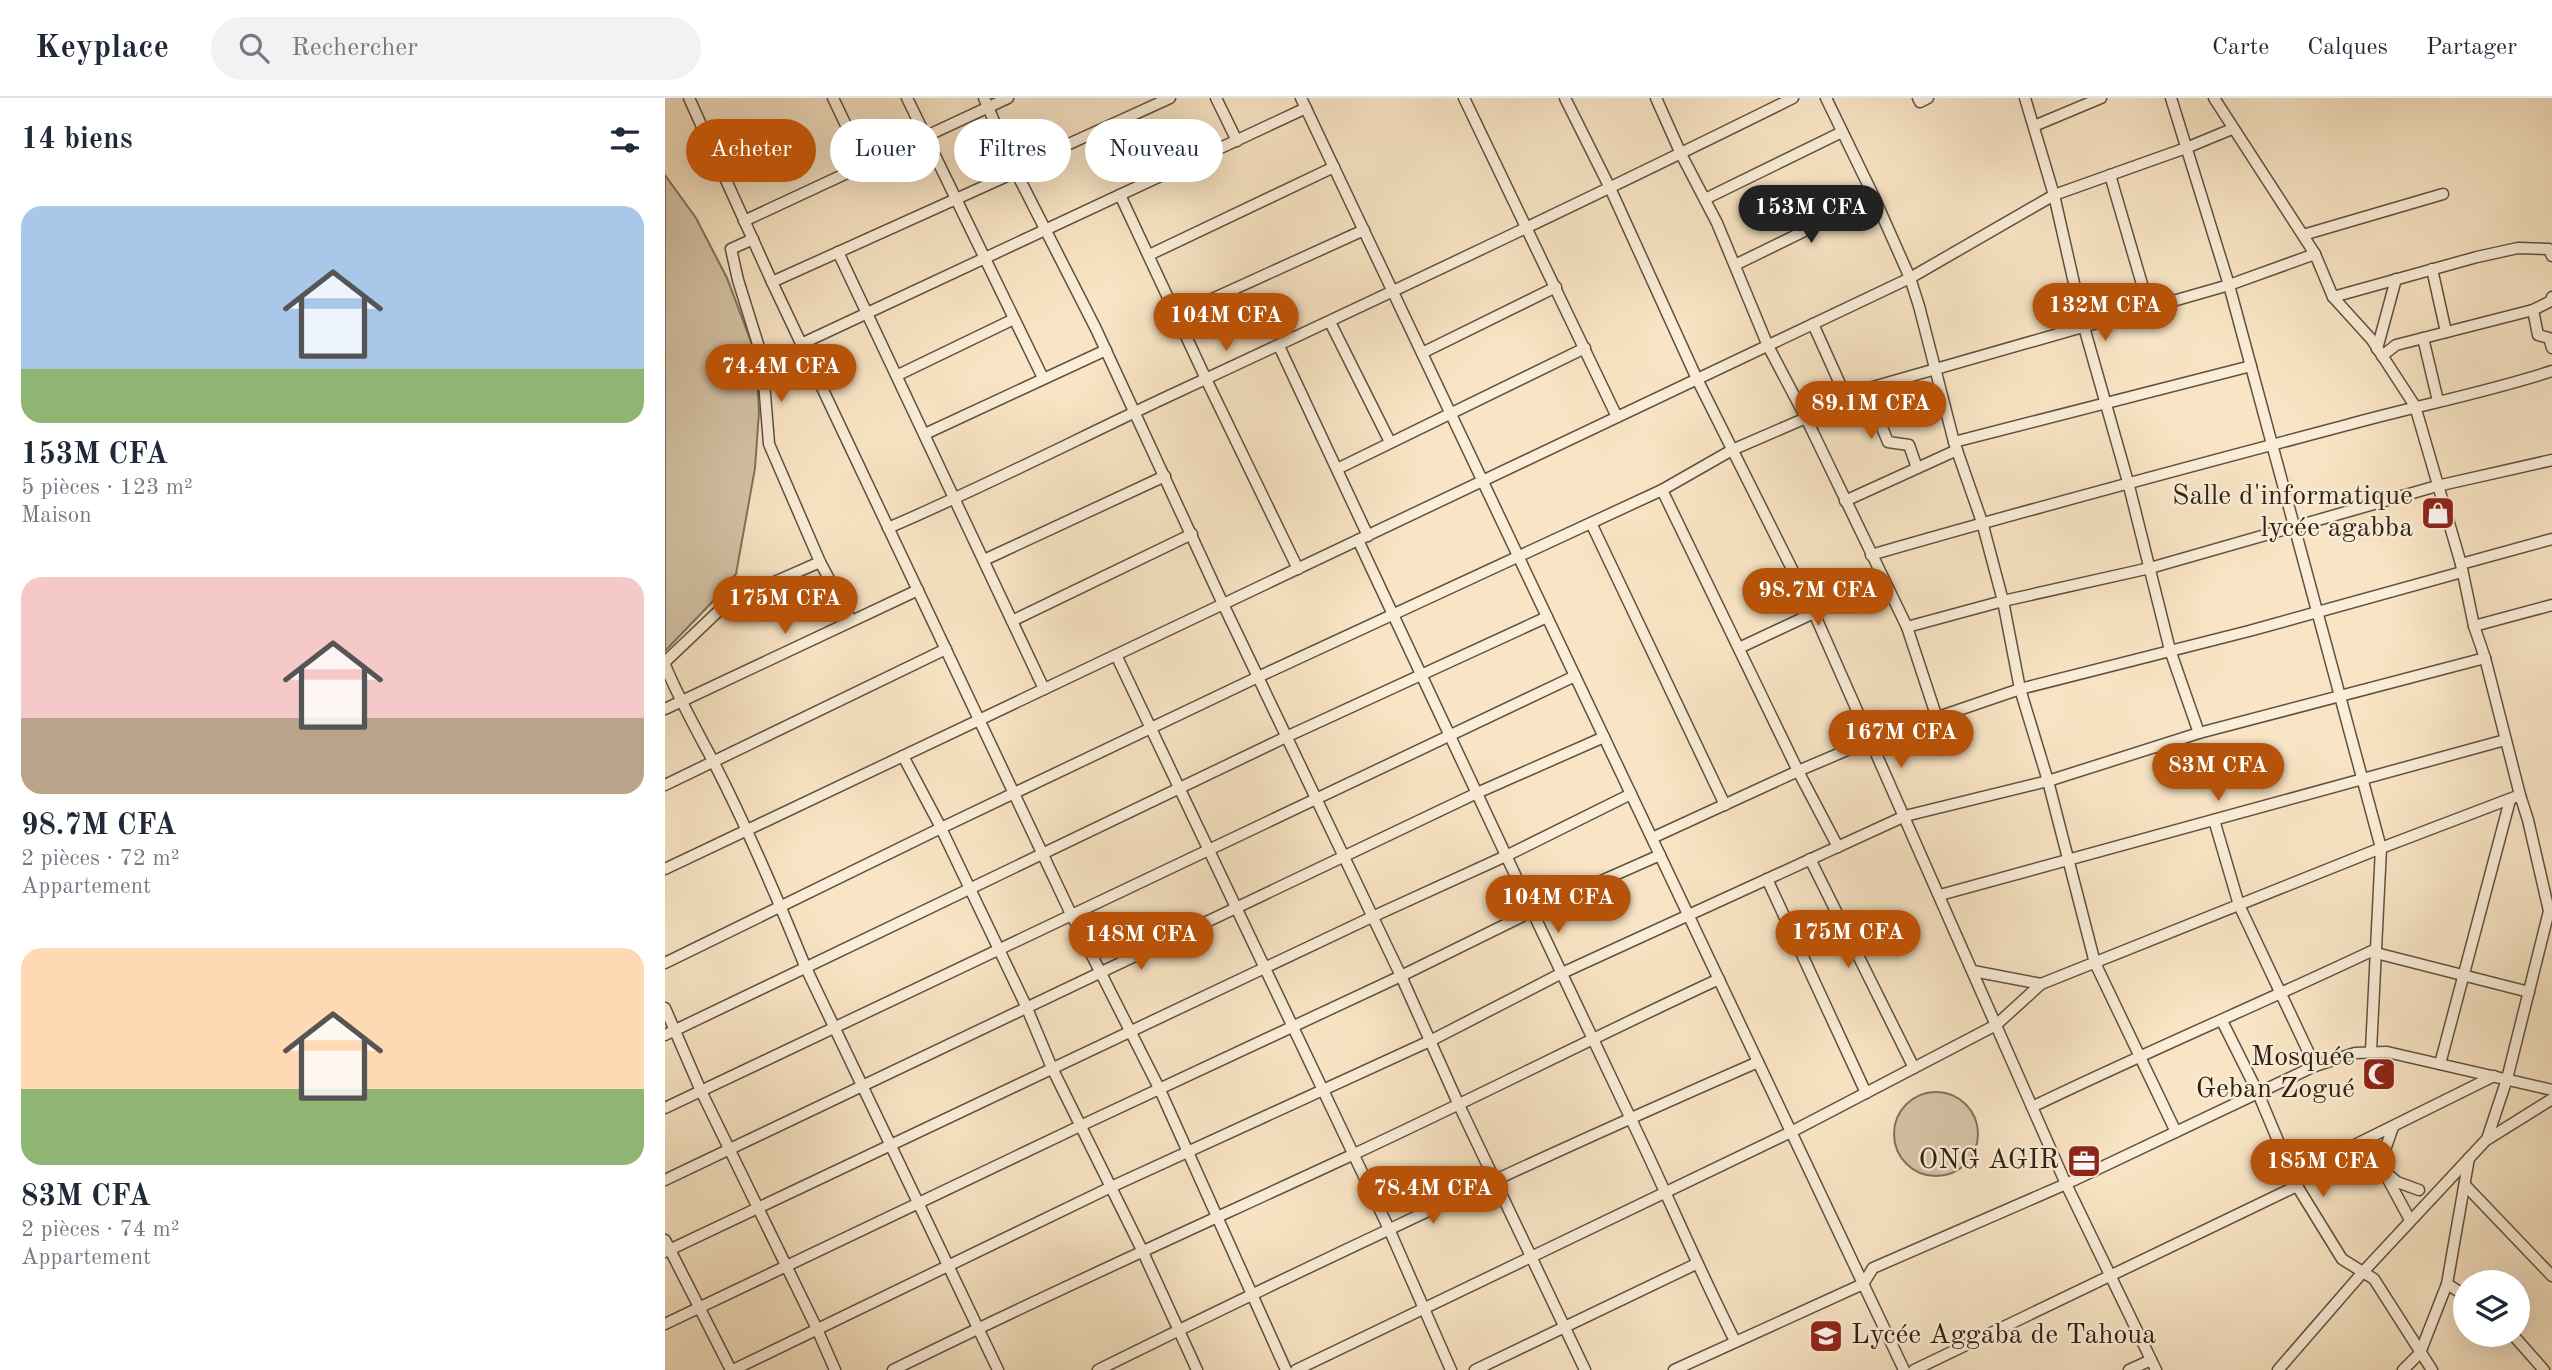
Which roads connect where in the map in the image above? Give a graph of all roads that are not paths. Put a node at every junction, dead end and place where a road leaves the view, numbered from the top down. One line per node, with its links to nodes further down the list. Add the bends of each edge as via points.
1 (689, 98): 44 (street)
2 (834, 98): 21 (street)
3 (907, 98): 22 (street)
4 (1008, 98): 19 (street)
5 (1170, 98): 28 (street)
6 (1216, 98): 27 (street)
7 (1301, 98): 20 (street)
8 (1464, 98): 45 (street)
9 (1565, 98): 37 (street)
10 (1656, 98): 30 (street)
11 (1793, 98): 30 (street)
12 (1826, 98): 26 (street)
13 (1918, 98): 14 (street, via 1920,102)
14 (1928, 98)
15 (2025, 98): 23 (street)
16 (2100, 98): 23 (street)
17 (2171, 98): 29 (street)
18 (2214, 98): 25 (street)
19 (986, 103): 24 (street)
20 (1306, 108): 27 (street); 32 (street)
21 (844, 119)
22 (917, 119)
23 (2034, 126): 40 (street)
24 (940, 128)
25 (2232, 128): 29 (street); 48 (street)
26 (1842, 132): 41 (street); 43 (street)
27 (1237, 141): 39 (street)
28 (1071, 144)
29 (2186, 148): 33 (street); 60 (street)
30 (1681, 154): 37 (street); 43 (street)
31 (940, 166): 42 (street)
32 (1334, 167): 47 (street); 52 (street)
33 (2111, 176): 40 (street); 65 (street)
34 (830, 179): 44 (street)
35 (991, 182): 42 (street)
36 (1021, 182): 46 (street)
37 (1610, 188): 45 (street); 89 (street)
38 (2443, 194): 48 (street)
39 (1120, 195): 46 (street); 52 (street)
40 (2054, 195): 57 (street); 72 (street)
41 (1874, 197): 55 (street); 57 (street)
42 (956, 199): 50 (street); 54 (street)
43 (1705, 199): 55 (street)
44 (744, 221): 49 (street)
45 (1528, 227): 61 (street); 62 (street)
46 (1045, 230): 54 (street); 80 (street)
47 (1364, 230): 62 (street); 68 (street)
48 (2303, 235): 51 (street)
49 (753, 239): 59 (street); 123 (street, via 731,249 762,357 769,444)
50 (838, 252): 59 (street); 67 (street)
51 (2315, 254): 60 (street); 63 (street)
52 (1149, 255): 68 (street)
53 (2552, 256): 56 (street, via 2550,249 2518,248)
54 (984, 259): 67 (street); 69 (street)
55 (1735, 265): 77 (street)
56 (2432, 270): 58 (street); 73 (street)
57 (1910, 278): 71 (street); 84 (street)
58 (2396, 279): 63 (street); 82 (street)
59 (772, 282): 75 (street)
60 (2229, 285): 65 (street); 83 (street)
61 (1556, 287): 78 (street); 81 (street)
62 (1393, 292): 70 (street); 81 (street)
63 (2333, 297): 82 (street)
64 (2552, 297): 66 (street)
65 (2149, 308): 72 (street)
66 (2533, 310): 73 (street); 79 (street, via 2538,335 2549,338)
67 (867, 313): 75 (street); 86 (street)
68 (1177, 315): 88 (street)
69 (1014, 319): 86 (street); 87 (street)
70 (1330, 322): 76 (street); 99 (street)
71 (1813, 324): 77 (street); 90 (street, via 1845,395)
72 (2084, 327): 84 (street); 92 (street)
73 (2446, 332): 74 (street)
74 (2423, 338): 82 (street); 91 (street)
75 (801, 344): 116 (street)
76 (1279, 346): 88 (street); 105 (street)
77 (1768, 346): 89 (street); 97 (street)
78 (1585, 348): 95 (street); 96 (street)
79 (2552, 348)
80 (1106, 350): 87 (street); 94 (street)
81 (1422, 353): 95 (street)
82 (2379, 353): 93 (street)
83 (2251, 366): 92 (street); 100 (street)
84 (1935, 368): 90 (street); 101 (street)
85 (2552, 371): 91 (street)
86 (898, 375): 98 (street)
87 (1043, 378): 98 (street)
88 (1206, 379): 94 (street); 126 (street)
89 (1697, 379): 96 (street); 102 (street)
90 (1866, 389): 104 (street, via 1888,442 1909,445)
91 (2438, 401): 93 (street)
92 (2106, 402): 101 (street); 108 (street)
93 (2415, 406): 100 (street); 109 (street)
94 (1135, 412): 106 (street); 111 (street)
95 (1451, 413): 99 (street); 107 (street)
96 (1617, 417): 107 (street)
97 (1806, 418): 102 (street); 112 (street)
98 (925, 434): 111 (street)
99 (1390, 442): 105 (street)
100 (2272, 445): 108 (street); 115 (street)
101 (1955, 446): 104 (street); 113 (street)
102 (1732, 450): 110 (street); 133 (street)
103 (2552, 460): 109 (street)
104 (1917, 468): 112 (street)
105 (1337, 469): 118 (street)
106 (1165, 476): 117 (street); 122 (street)
107 (1483, 481): 118 (street); 121 (street)
108 (2128, 482): 113 (street); 124 (street)
109 (2437, 486): 115 (street); 125 (street)
110 (1662, 490): 114 (street); 140 (street)
111 (955, 500): 116 (street); 122 (street)
112 (1846, 500): 120 (street)
113 (1982, 522): 120 (street); 129 (street)
114 (1591, 523): 121 (street); 175 (street)
115 (2295, 526): 124 (street); 132 (street)
116 (888, 528): 128 (street)
117 (1192, 534): 130 (street); 137 (street)
118 (1363, 538): 126 (street); 134 (street)
119 (2552, 539): 125 (street)
120 (1871, 555): 127 (street)
121 (1519, 557): 134 (street); 135 (street)
122 (984, 560): 137 (street)
123 (820, 562): 136 (street); 145 (street, via 727,603)
124 (2150, 568): 129 (street); 142 (street)
125 (2462, 568): 132 (street); 138 (street)
126 (1298, 569): 130 (street)
127 (1884, 580): 133 (street); 139 (street)
128 (918, 590): 136 (street); 141 (street)
129 (2003, 601): 139 (street); 150 (street)
130 (1223, 604): 143 (street); 148 (street)
131 (2552, 605): 138 (street)
132 (2318, 611): 142 (street); 151 (street)
133 (1814, 613): 140 (street); 161 (street)
134 (1394, 615): 146 (street); 148 (street)
135 (1547, 617): 146 (street); 147 (street)
136 (851, 620): 152 (street)
137 (1013, 621): 149 (street)
138 (2474, 626): 144 (street)
139 (1907, 627): 154 (street)
140 (1739, 648): 165 (street)
141 (946, 649): 155 (street); 164 (street)
142 (2170, 650): 150 (street); 157 (street)
143 (1116, 655): 149 (street); 156 (street)
144 (2485, 658): 151 (street); 162 (street)
145 (665, 663): 152 (street)
146 (1420, 674): 158 (street); 159 (street)
147 (1575, 676): 158 (street); 160 (street)
148 (1258, 677): 156 (street); 159 (street)
149 (1044, 689): 155 (street)
150 (2020, 689): 154 (street); 167 (street)
151 (2340, 697): 157 (street); 166 (street)
152 (680, 702): 153 (street); 164 (street)
153 (665, 709)
154 (1937, 718): 161 (street)
155 (979, 720): 163 (street); 171 (street)
156 (1151, 729): 169 (street); 171 (street)
157 (2199, 733): 167 (street)
158 (1449, 736): 170 (street); 173 (street)
159 (1286, 737): 169 (street); 173 (street)
160 (1604, 737): 170 (street); 172 (street)
161 (1871, 740): 165 (street); 176 (street)
162 (2505, 740): 166 (street); 174 (street)
163 (903, 756): 178 (street); 179 (street)
164 (713, 762): 168 (street); 179 (street)
165 (1798, 771): 175 (street); 181 (street)
166 (2363, 779): 177 (street); 182 (street)
167 (2048, 781): 176 (street); 189 (street)
168 (665, 785)
169 (1179, 789): 183 (street); 184 (street)
170 (1477, 793): 185 (street); 187 (street)
171 (1014, 794): 178 (street); 184 (street)
172 (1631, 794): 180 (street); 185 (street)
173 (1315, 798): 183 (street); 187 (street)
174 (2515, 798): 182 (street); 210 (street); 214 (street, via 2528,820 2549,911)
175 (1725, 804): 180 (street)
176 (1905, 816): 181 (street); 193 (street)
177 (2214, 820): 189 (street); 194 (street)
178 (941, 828): 192 (street); 195 (street)
179 (745, 831): 190 (street); 195 (street)
180 (1652, 838): 186 (street)
181 (1838, 847): 188 (street)
182 (2381, 848): 194 (street); 202 (street)
183 (1210, 849): 196 (street); 198 (street)
184 (1042, 853): 192 (street); 198 (street)
185 (1508, 855): 197 (street); 200 (street)
186 (1660, 855): 197 (street); 199 (street)
187 (1342, 857): 196 (street); 200 (street)
188 (1810, 859): 191 (street); 233 (street)
189 (2069, 860): 193 (street); 203 (street)
190 (665, 869)
191 (1767, 879): 199 (street); 241 (street)
192 (969, 888): 201 (street); 205 (street)
193 (1940, 895): 207 (street)
194 (2239, 905): 203 (street); 215 (street)
195 (781, 906): 204 (street); 205 (street)
196 (1238, 908): 206 (street); 208 (street)
197 (1531, 912): 209 (street); 211 (street)
198 (1071, 914): 201 (street); 208 (street)
199 (1689, 915): 209 (street); 212 (street)
200 (1373, 917): 206 (street); 211 (street)
201 (998, 948): 216 (street); 220 (street)
202 (2376, 951): 210 (street); 215 (street); 227 (street)
203 (2095, 962): 213 (street); 228 (street)
204 (665, 963)
205 (805, 966): 220 (street); 222 (street)
206 (1266, 968): 221 (street); 223 (street)
207 (1973, 971): 213 (street); 219 (street)
208 (1100, 974): 216 (street); 223 (street)
209 (1560, 974): 225 (street); 226 (street)
210 (2464, 975): 214 (street); 230 (street)
211 (1401, 976): 221 (street); 226 (street)
212 (1719, 979): 225 (street); 229 (street)
213 (2041, 984): 219 (street)
214 (2529, 992): 235 (street)
215 (2281, 994): 218 (street); 231 (street)
216 (1026, 1006): 232 (street); 236 (street)
217 (665, 1008): 222 (street)
218 (2223, 1021): 228 (street); 242 (street)
219 (1996, 1025): 233 (street); 245 (street)
220 (834, 1026): 236 (street); 240 (street)
221 (1294, 1027): 237 (street); 238 (street)
222 (675, 1031): 224 (street); 240 (street)
223 (1130, 1031): 232 (street); 238 (street)
224 (665, 1035)
225 (1591, 1038): 244 (street); 247 (street)
226 (1432, 1040): 237 (street); 244 (street)
227 (2371, 1051): 230 (street); 231 (street)
228 (2140, 1055): 245 (street); 251 (street)
229 (1758, 1062): 247 (street); 250 (street)
230 (2440, 1064): 234 (street)
231 (2315, 1066): 242 (street)
232 (1052, 1068): 248 (street); 253 (street)
233 (1914, 1068): 241 (street)
234 (2494, 1076): 235 (street); 249 (street)
235 (2507, 1079): 239 (street); 252 (street)
236 (862, 1085): 253 (street); 254 (street)
237 (1323, 1089): 255 (street); 256 (street)
238 (1160, 1090): 248 (street); 255 (street)
239 (2552, 1090)
240 (701, 1091): 246 (street); 254 (street)
241 (1866, 1093): 250 (street)
242 (2258, 1093): 251 (street); 262 (street)
243 (2552, 1099): 252 (street)
244 (1458, 1103): 256 (street); 260 (street)
245 (2032, 1107): 261 (street)
246 (665, 1108)
247 (1630, 1118): 260 (street); 266 (street)
248 (1080, 1126): 264 (street); 267 (street)
249 (2393, 1127): 258 (street, via 2380,1164); 262 (street, via 2304,1170)
250 (1791, 1132): 266 (street); 281 (street)
251 (2176, 1132): 261 (street)
252 (2487, 1139): 257 (street)
253 (890, 1145): 267 (street); 268 (street)
254 (728, 1149): 259 (street); 268 (street)
255 (1188, 1151): 264 (street); 269 (street)
256 (1353, 1154): 269 (street); 271 (street)
257 (2469, 1158): 263 (street); 270 (street)
258 (2383, 1170): 265 (street, via 2397,1182); 270 (street)
259 (665, 1180)
260 (1495, 1180): 271 (street); 274 (street)
261 (2066, 1184): 279 (street); 281 (street, via 1874,1268)
262 (2297, 1185): 278 (street, via 2342,1259); 279 (street)
263 (2465, 1185): 280 (street); 282 (street)
264 (1111, 1187): 273 (street); 276 (street)
265 (2419, 1190)
266 (1665, 1193): 274 (street); 275 (street)
267 (918, 1203): 276 (street); 277 (street)
268 (757, 1209): 272 (street); 277 (street)
269 (1217, 1216): 273 (street); 284 (street)
270 (2410, 1220): 278 (street)
271 (1389, 1229): 284 (street); 286 (street)
272 (667, 1248): 285 (street)
273 (1142, 1250): 289 (street); 291 (street)
274 (1532, 1256): 286 (street); 288 (street)
275 (1696, 1264): 288 (street); 292 (street)
276 (947, 1265): 289 (street); 290 (street)
277 (787, 1268): 285 (street); 290 (street)
278 (2363, 1272): 294 (street, via 2374,1279); 312 (street)
279 (2109, 1274): 295 (street); 309 (street)
280 (2552, 1276)
281 (1863, 1284): 292 (street); 308 (street)
282 (2447, 1284): 283 (street); 294 (street)
283 (2453, 1288)
284 (1251, 1294): 291 (street); 302 (street)
285 (700, 1308): 287 (street); 296 (street)
286 (1423, 1309): 303 (street); 304 (street)
287 (665, 1324)
288 (1565, 1327): 305 (street); 306 (street)
289 (978, 1328): 298 (street); 299 (street)
290 (817, 1329): 296 (street); 297 (street)
291 (1177, 1331): 300 (street); 301 (street)
292 (1735, 1341): 307 (street)
293 (2524, 1347): 315 (street)
294 (2420, 1353): 313 (street); 314 (street)
295 (2151, 1360): 310 (street); 311 (street)
296 (732, 1370)
297 (835, 1370)
298 (893, 1370)
299 (998, 1370)
300 (1098, 1370)
301 (1196, 1370)
302 (1286, 1370)
303 (1296, 1370)
304 (1451, 1370)
305 (1475, 1370)
306 (1585, 1370)
307 (1674, 1370)
308 (1904, 1370)
309 (1914, 1370)
310 (2129, 1370)
311 (2155, 1370)
312 (2278, 1370)
313 (2403, 1370)
314 (2431, 1370)
315 (2544, 1370)

